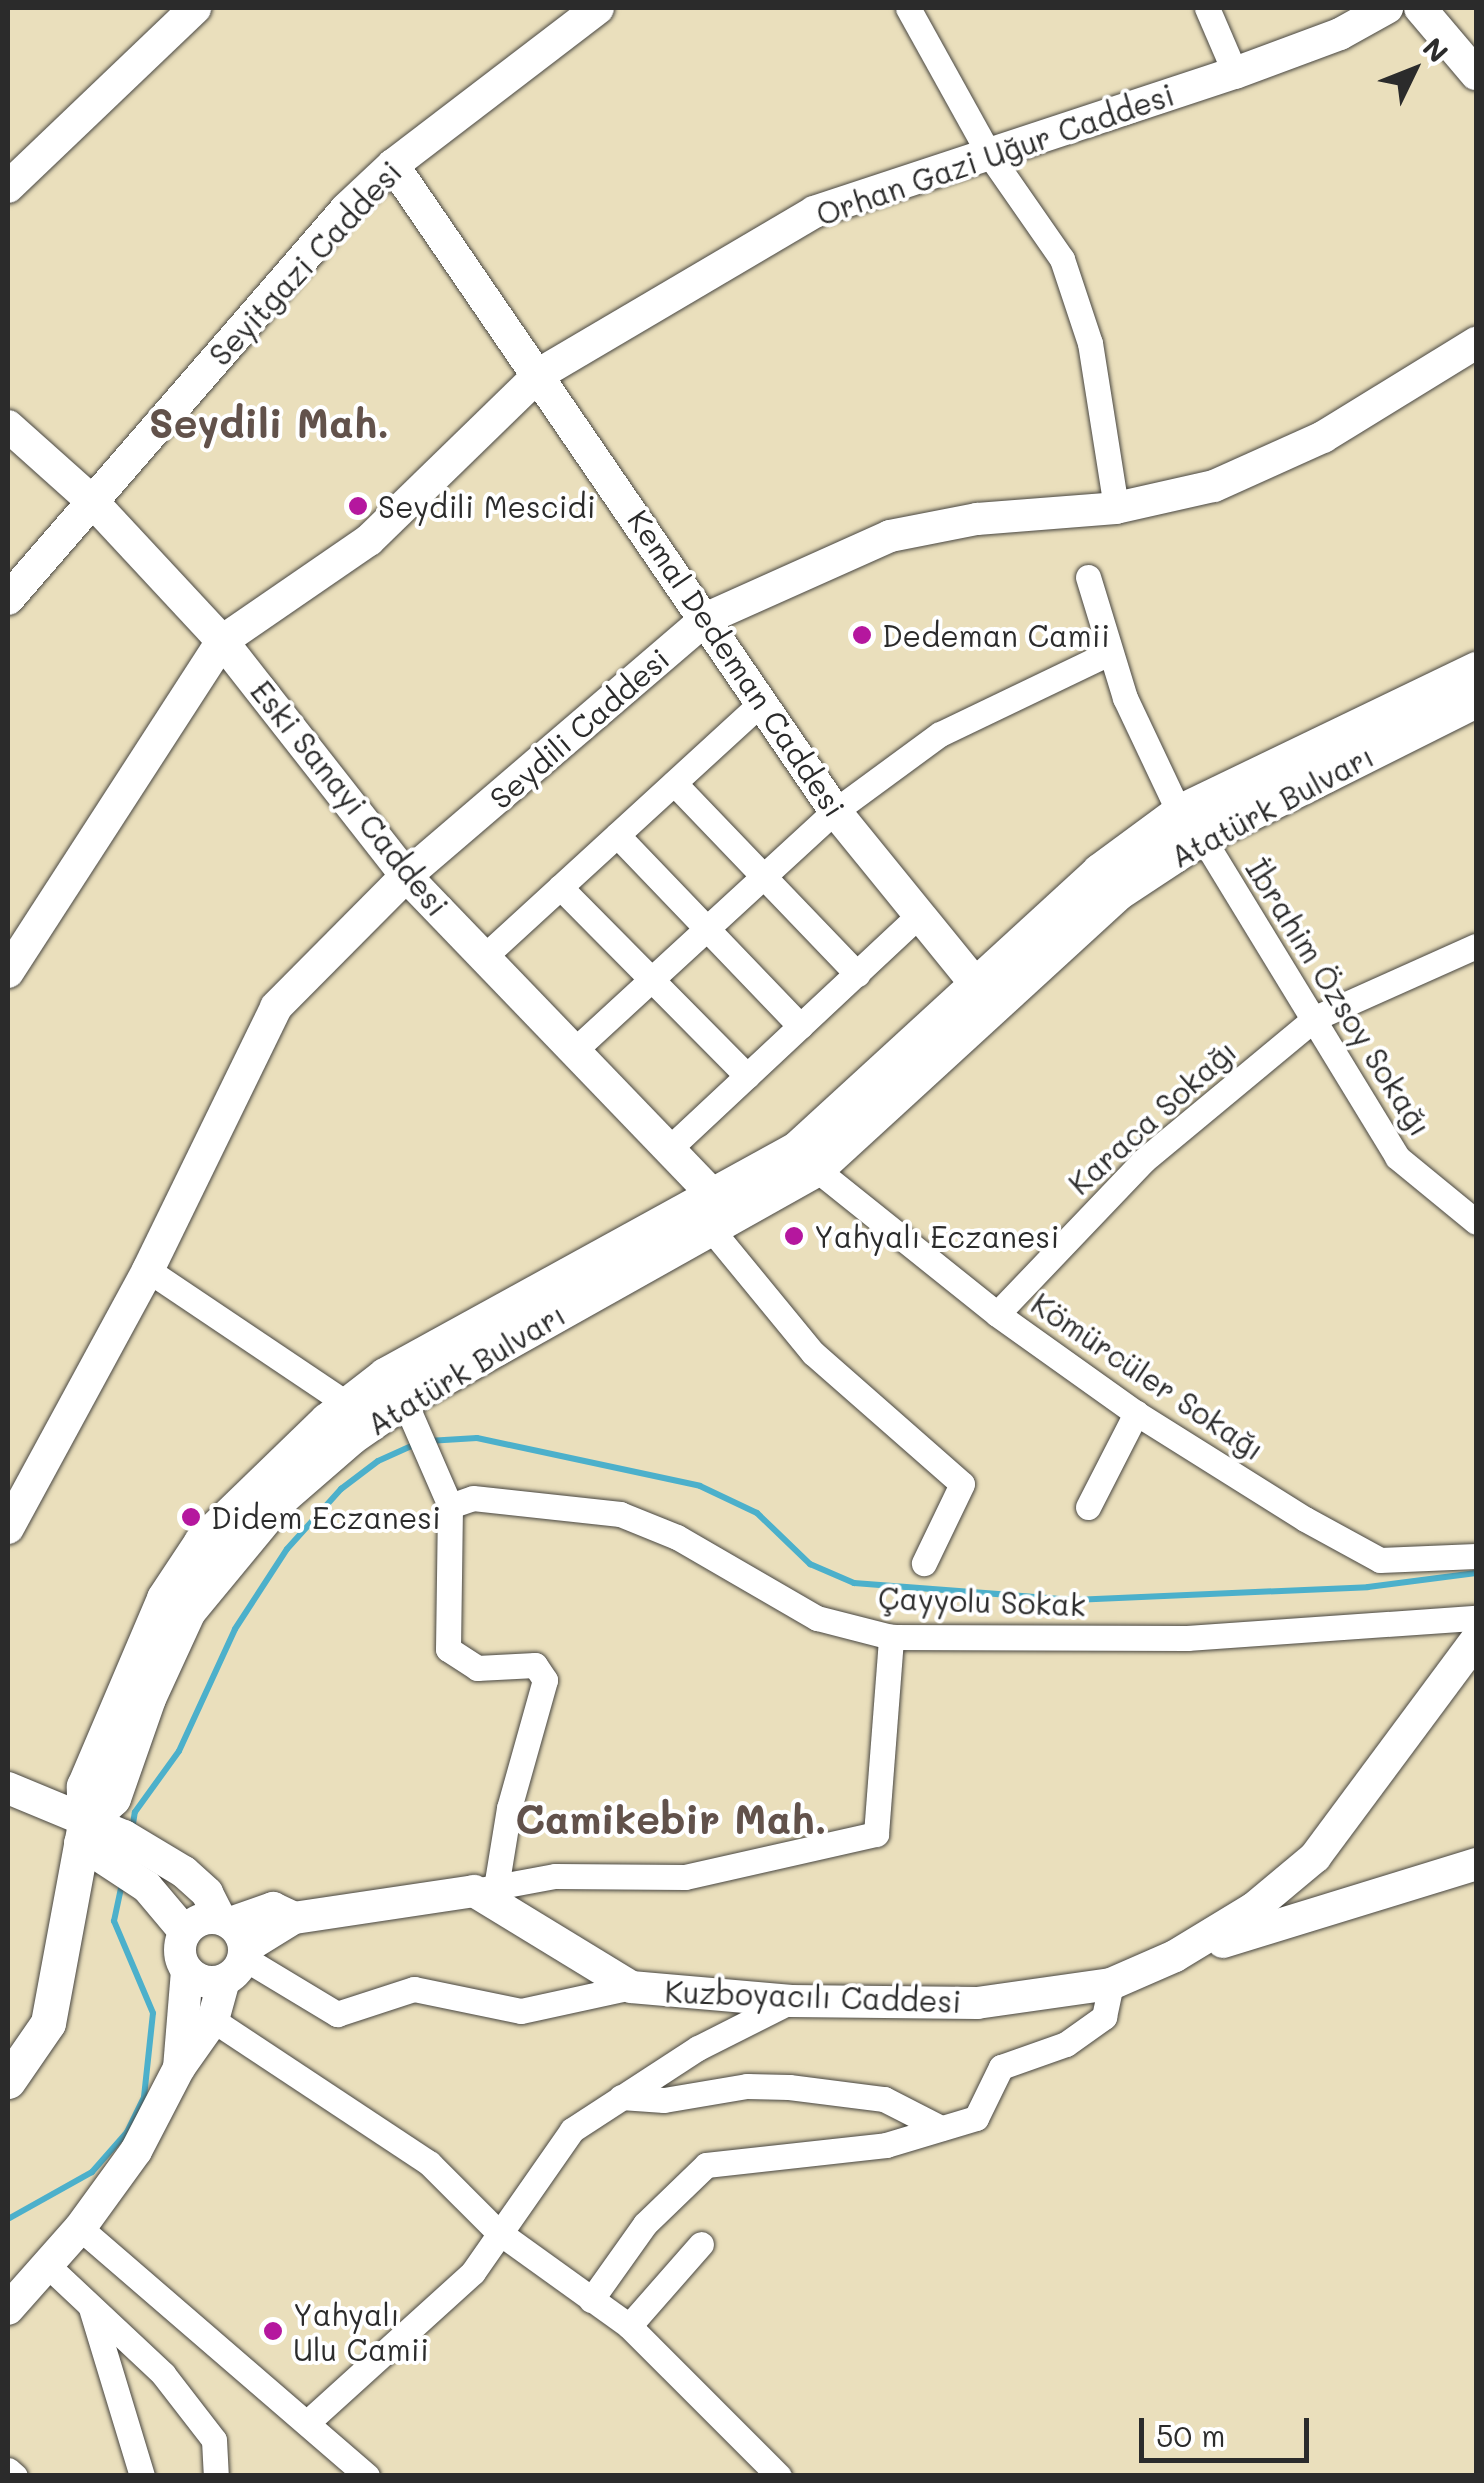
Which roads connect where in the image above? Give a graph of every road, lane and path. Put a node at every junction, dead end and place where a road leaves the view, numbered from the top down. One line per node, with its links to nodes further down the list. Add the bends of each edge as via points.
1 (195, 8): 11 (street)
2 (598, 8): 10 (street, Seyitgazi Caddesi)
3 (908, 8): 9 (street)
4 (1208, 8): 7 (street)
5 (1387, 8): 7 (street, Orhan Gazi Uğur Caddesi, via 1340,34)
6 (1420, 8): 8 (street)
7 (1236, 74): 9 (street, Orhan Gazi Uğur Caddesi)
8 (1476, 74)
9 (989, 154): 13 (street, Orhan Gazi Uğur Caddesi, via 814,212); 16 (street, via 1047,235 1079,303)
10 (393, 164): 13 (street, Kemal Dedeman Caddesi); 15 (street, Seyitgazi Caddesi, via 313,245)
11 (8, 187)
12 (1476, 343): 16 (street, Seydili Caddesi, via 1383,404 1257,469 1176,497)
13 (541, 373): 19 (street, Kemal Dedeman Caddesi); 20 (street, Orhan Gazi Uğur Caddesi, via 369,540)
14 (8, 426): 15 (street, Eski Sanayi Caddesi)
15 (92, 501): 18 (street, Seyitgazi Caddesi); 20 (street, Eski Sanayi Caddesi)
16 (1116, 508): 19 (street, Seydili Caddesi, via 978,519 890,536)
17 (1088, 577): 21 (street, İbrahim Özsoy Sokağı)
18 (8, 599)
19 (707, 618): 24 (street, Kemal Dedeman Caddesi); 29 (street, Seydili Caddesi)
20 (222, 641): 29 (street, Eski Sanayi Caddesi); 36 (street, Orhan Gazi Uğur Caddesi)
21 (1109, 654): 26 (street, via 940,734); 27 (street, İbrahim Özsoy Sokağı)
22 (1476, 669): 27 (main road, Atatürk Bulvarı)
23 (1476, 700): 27 (main road, Atatürk Bulvarı)
24 (762, 702): 25 (street); 26 (street, Kemal Dedeman Caddesi)
25 (674, 783): 28 (street); 30 (street)
26 (835, 810): 30 (street); 32 (street, Kemal Dedeman Caddesi)
27 (1190, 824): 39 (main road, Atatürk Bulvarı, via 1117,893); 40 (street, İbrahim Özsoy Sokağı)
28 (618, 834): 31 (street); 33 (street)
29 (406, 876): 35 (street, Eski Sanayi Caddesi); 48 (street, Seydili Caddesi, via 276,1007)
30 (763, 877): 33 (street); 37 (street)
31 (560, 887): 35 (street); 38 (street)
32 (918, 916): 37 (street); 39 (street, Kemal Dedeman Caddesi)
33 (706, 929): 38 (street); 41 (street)
34 (1476, 946): 40 (street, Karaca Sokağı)
35 (486, 956): 42 (street, Eski Sanayi Caddesi)
36 (8, 972)
37 (857, 974): 41 (street)
38 (651, 980): 42 (street); 43 (street)
39 (983, 993): 45 (main road, Atatürk Bulvarı); 46 (main road, Atatürk Bulvarı)
40 (1315, 1018): 47 (street, İbrahim Özsoy Sokağı, via 1396,1157); 49 (street, Karaca Sokağı, via 1143,1161)
41 (800, 1026): 43 (street)
42 (578, 1048): 44 (street, Eski Sanayi Caddesi)
43 (747, 1076): 44 (street)
44 (671, 1147): 46 (street, Eski Sanayi Caddesi)
45 (816, 1169): 46 (main road, Atatürk Bulvarı); 49 (street, Kömürcüler Sokağı)
46 (719, 1214): 50 (main road, Atatürk Bulvarı, via 386,1375); 52 (main road, Atatürk Bulvarı); 57 (street, via 814,1352 962,1484)
47 (1476, 1222)
48 (148, 1270): 50 (street); 55 (street, Seydili Caddesi)
49 (997, 1314): 51 (street, Kömürcüler Sokağı)
50 (346, 1404): 62 (main road, Atatürk Bulvarı, via 200,1542 164,1598 84,1786)
51 (1136, 1413): 54 (street); 56 (street, Kömürcüler Sokağı, via 1380,1560)
52 (411, 1416): 53 (street); 62 (main road, Atatürk Bulvarı, via 283,1496 225,1560 180,1628 112,1798)
53 (450, 1506): 59 (street, Çayyolu Sokak, via 473,1498 620,1514 677,1536 817,1618); 64 (street, via 448,1649 477,1668 535,1665 545,1680)
54 (1088, 1507)
55 (8, 1528)
56 (1476, 1556)
57 (924, 1562)
58 (1476, 1618): 59 (street, Çayyolu Sokak, via 1188,1638)
59 (891, 1637): 64 (street, via 876,1834 685,1877 555,1876)
60 (1476, 1640): 67 (street, Kuzboyacılı Caddesi, via 1315,1858 1254,1908)
61 (8, 1788): 62 (street)
62 (113, 1848): 65 (street); 66 (street, via 196,1881); 74 (main road, via 48,2023)
63 (1476, 1864): 67 (street, Kuzboyacılı Caddesi)
64 (485, 1889): 66 (street, via 294,1918 273,1908); 70 (street, Kuzboyacılı Caddesi)
65 (185, 1932): 66 (street, via 200,1920); 68 (street, via 180,1952)
66 (233, 1945): 68 (street, via 204,1981); 70 (street, via 337,2014 414,1989 521,2011); 72 (street)
67 (1176, 1956): 69 (street, Kuzboyacılı Caddesi)
68 (187, 1970): 73 (street)
69 (1111, 1984): 71 (street, Kuzboyacılı Caddesi, via 977,2003); 76 (street, via 1104,2017 1066,2044 1001,2066 976,2118)
70 (631, 1987): 71 (street, Kuzboyacılı Caddesi)
71 (791, 2001): 75 (street)
72 (214, 2020): 73 (street); 78 (street, via 397,2138)
73 (179, 2068): 77 (street, via 136,2151)
74 (8, 2082)
75 (621, 2098): 76 (street, via 789,2087 884,2099); 78 (street, via 572,2130)
76 (941, 2128): 81 (street, via 886,2145 706,2165 646,2224)
77 (80, 2228): 80 (street); 85 (street)
78 (497, 2231): 81 (street); 85 (street, via 473,2272)
79 (701, 2244): 84 (street)
80 (46, 2264): 82 (street); 83 (street)
81 (591, 2300): 84 (street)
82 (90, 2307): 88 (street); 89 (street, via 162,2374 214,2440)
83 (8, 2309)
84 (629, 2326): 91 (street)
85 (310, 2420): 90 (street)
86 (8, 2470): 87 (street)
87 (15, 2476)
88 (142, 2476)
89 (216, 2476)
90 (367, 2476)
91 (779, 2476)

